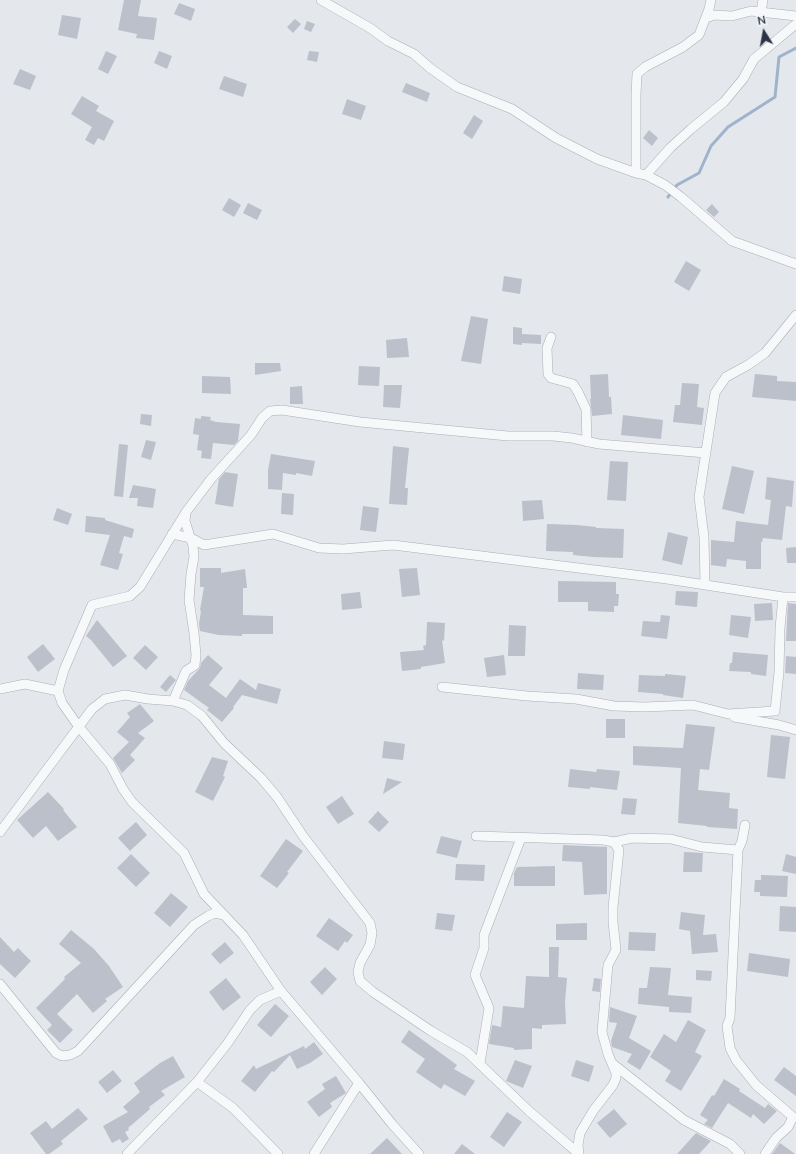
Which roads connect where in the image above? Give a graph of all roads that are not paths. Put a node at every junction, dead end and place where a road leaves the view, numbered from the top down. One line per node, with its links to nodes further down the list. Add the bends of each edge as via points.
1 (321, 0): 8 (street, via 414,54 457,87 512,109 556,138 597,160)
2 (711, 0): 6 (street)
3 (763, 0): 4 (street)
4 (761, 12): 5 (street); 6 (street, via 750,11 732,16 714,15)
5 (796, 16)
6 (706, 18): 8 (street, via 699,35 637,74)
7 (796, 24): 9 (street, via 754,59 743,79 724,102 670,148)
8 (636, 173): 9 (street)
9 (646, 175): 10 (street, via 681,197 732,241)
10 (796, 264)
11 (796, 315): 14 (street, via 765,353 726,377 715,393)
12 (551, 337): 13 (street, via 547,348 548,374 551,378 573,384 578,392 586,410)
13 (586, 442): 14 (street); 15 (street, via 553,436 508,436 360,422 282,410 270,411)
14 (706, 453): 18 (street, via 699,497 704,537)
15 (186, 512): 16 (street); 17 (street, via 185,521)
16 (172, 534): 17 (street); 23 (street, via 140,587 130,596 92,605)
17 (191, 538): 18 (street, via 204,546 273,534 319,548 343,550 393,544); 24 (street, via 194,557 189,600 195,665 186,671)
18 (704, 584): 19 (street)
19 (783, 597): 20 (street); 25 (street, via 776,711 728,714)
20 (796, 597)
21 (0, 688): 23 (street, via 25,684)
22 (442, 688): 25 (street, via 576,699 614,706)
23 (58, 690): 26 (street, via 62,703)
24 (173, 701): 26 (street, via 125,695 105,700 92,709); 38 (street, via 187,705 202,716 224,743 265,782 302,836 370,923 370,945 360,963 360,981 431,1031 467,1052)
25 (693, 705): 27 (street, via 697,712 704,715 724,716)
26 (79, 727): 29 (street); 34 (street, via 110,764 132,802 184,853 204,894)
27 (796, 730)
28 (745, 825): 33 (street)
29 (0, 832)
30 (476, 836): 31 (street)
31 (521, 838): 32 (street); 38 (street, via 484,935 484,948 475,975 489,1008)
32 (614, 842): 33 (street, via 632,838 671,839 702,847); 37 (street, via 618,850 613,907 616,950 608,965 602,1032)
33 (738, 850): 47 (street, via 730,1018 727,1026 730,1048 756,1085 793,1117 788,1127 776,1138)
34 (224, 915): 35 (street, via 214,913 194,925 78,1051 70,1055 62,1056 56,1053); 36 (street, via 243,935)
35 (0, 984)
36 (281, 991): 39 (street, via 260,1000 250,1010); 40 (street)
37 (612, 1063): 45 (street, via 616,1078 580,1133); 46 (street, via 684,1120 730,1144)
38 (480, 1064): 45 (street)
39 (197, 1082): 41 (street); 42 (street, via 234,1108)
40 (359, 1083): 43 (street); 44 (street)
41 (127, 1154)
42 (278, 1154)
43 (314, 1154)
44 (419, 1154)
45 (579, 1154)
46 (740, 1154)
47 (765, 1154)

